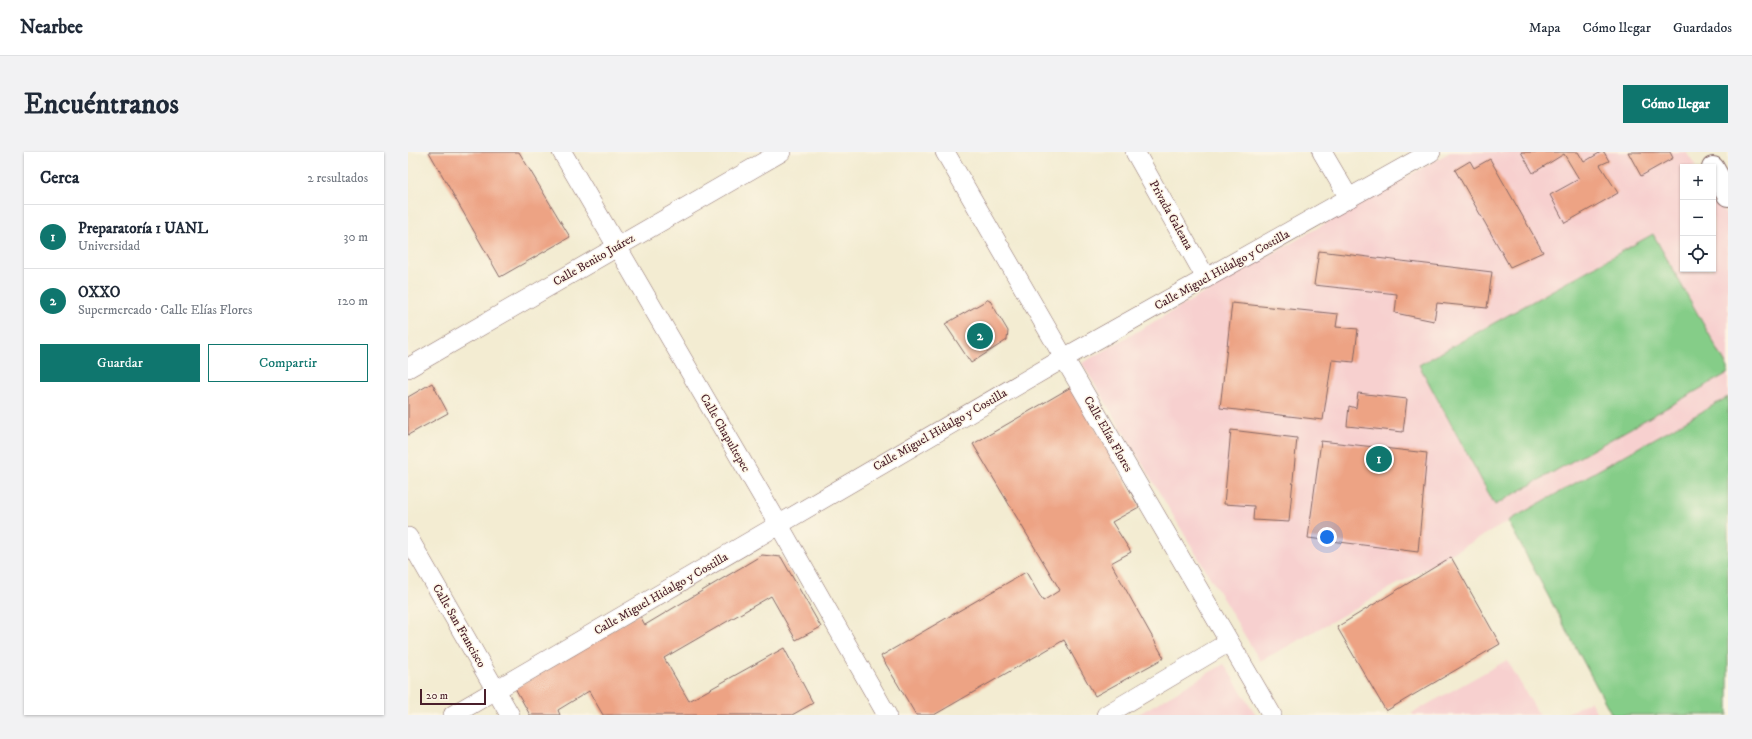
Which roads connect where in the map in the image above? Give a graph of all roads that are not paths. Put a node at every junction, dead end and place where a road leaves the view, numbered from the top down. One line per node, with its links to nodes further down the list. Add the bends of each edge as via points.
1 (562, 152): 12 (street, Calle Chapultepec)
2 (781, 152): 12 (street, Calle Benito Juárez)
3 (946, 152): 14 (street, Calle Elías Flores)
4 (1135, 152): 13 (street, Privada Galeana)
5 (1322, 152): 11 (street)
6 (1431, 152): 11 (street, Calle Miguel Hidalgo y Costilla)
7 (1704, 152): 8 (street)
8 (1711, 164)
9 (1716, 173): 10 (street)
10 (1728, 195)
11 (1349, 198): 13 (street, Calle Miguel Hidalgo y Costilla)
12 (616, 246): 15 (street, Calle Benito Juárez); 16 (street, Calle Chapultepec)
13 (1206, 278): 14 (street, Calle Miguel Hidalgo y Costilla)
14 (1064, 358): 16 (street, Calle Miguel Hidalgo y Costilla); 18 (street, Calle Elías Flores)
15 (408, 368)
16 (779, 525): 19 (street, Calle Miguel Hidalgo y Costilla); 22 (street, Calle Chapultepec)
17 (408, 537): 19 (street, Calle San Francisco)
18 (1229, 642): 23 (street); 24 (street, Calle Elías Flores)
19 (496, 690): 20 (street, Calle Miguel Hidalgo y Costilla); 21 (street, Calle San Francisco)
20 (453, 715)
21 (510, 715)
22 (887, 715)
23 (1106, 715)
24 (1272, 715)

